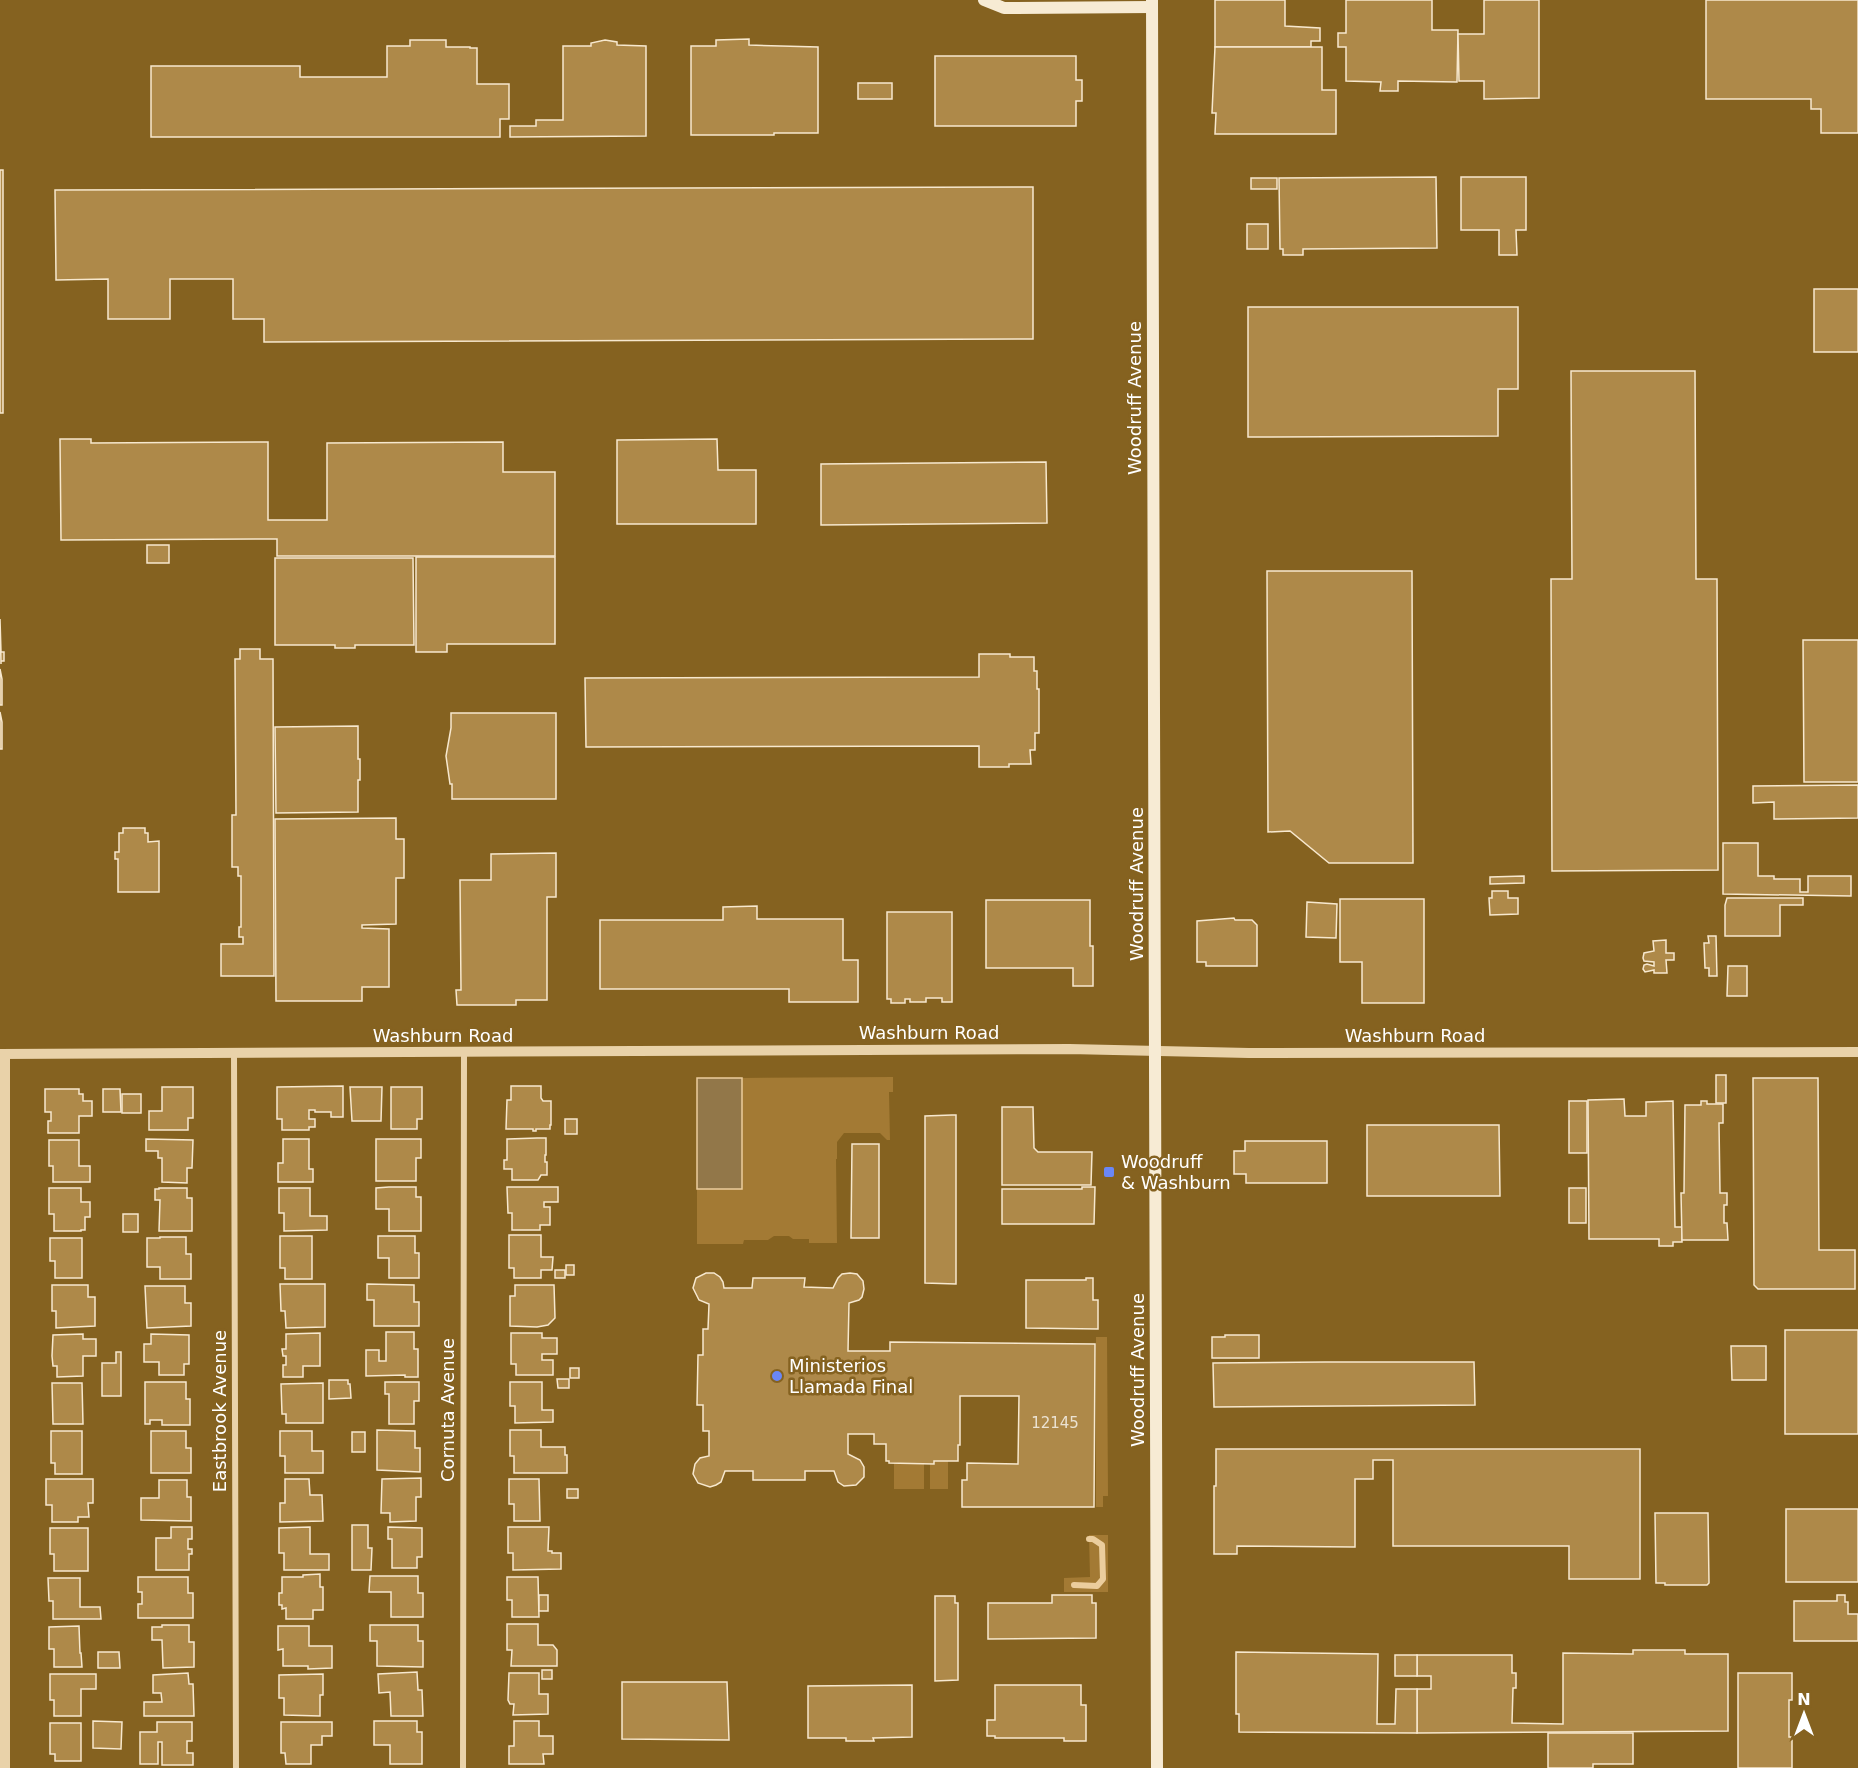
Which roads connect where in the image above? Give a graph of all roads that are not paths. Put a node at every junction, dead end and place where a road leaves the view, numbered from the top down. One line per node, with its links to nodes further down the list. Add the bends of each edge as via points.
1 (984, 0): 2 (main road, via 1004,8)
2 (1152, 4): 3 (main road, Woodruff Avenue)
3 (1156, 1051): 4 (street, Washburn Road); 5 (street, Washburn Road); 11 (main road, Woodruff Avenue)
4 (464, 1052): 6 (street, Washburn Road); 10 (street, Cornuta Avenue)
5 (1858, 1052)
6 (234, 1053): 7 (street, Washburn Road); 9 (street, Eastbrook Avenue)
7 (2, 1054): 8 (street)
8 (5, 1768)
9 (236, 1768)
10 (463, 1768)
11 (1157, 1768)

